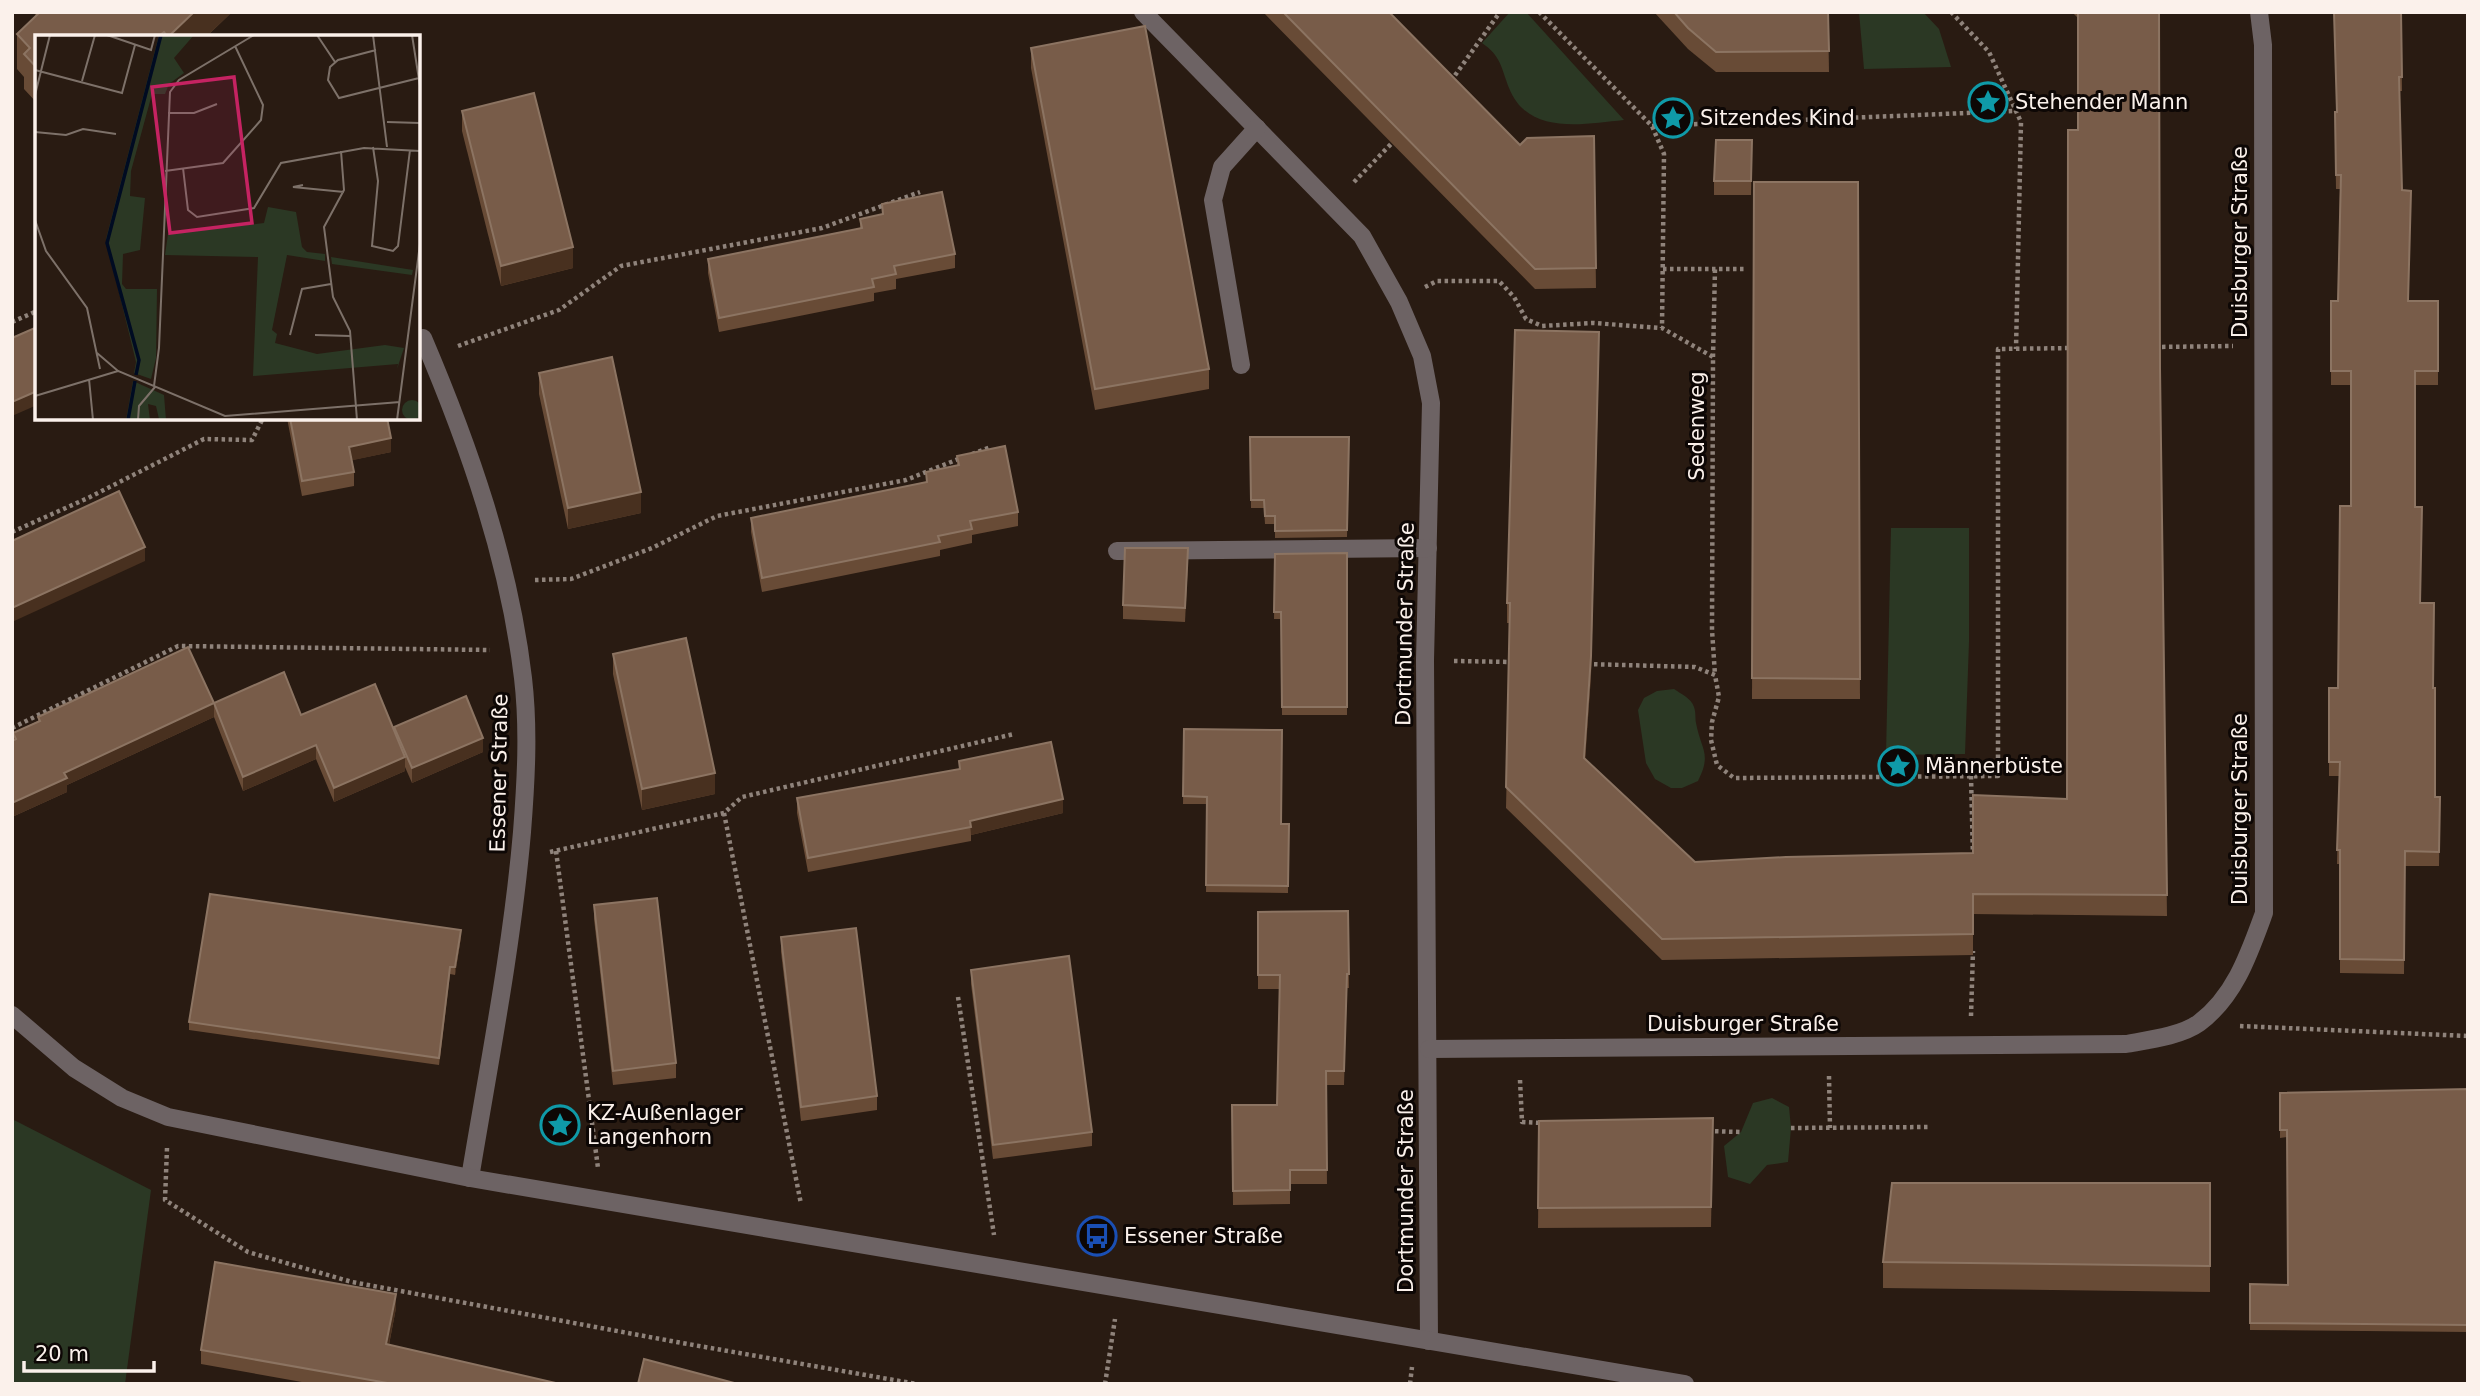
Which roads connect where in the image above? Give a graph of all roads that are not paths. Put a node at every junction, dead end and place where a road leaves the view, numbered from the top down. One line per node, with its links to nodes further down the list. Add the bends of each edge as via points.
1 (1143, 12): 3 (street, Dortmunder Straße)
2 (2259, 12): 9 (street, Duisburger Straße, via 2263,45 2263,913 2232,988 2198,1024 2126,1044)
3 (1256, 128): 5 (street, via 1222,167 1213,200); 6 (street, Dortmunder Straße, via 1362,236 1399,302 1422,356 1431,403)
4 (423, 338): 10 (street, Essener Straße, via 454,411 506,582 523,678 527,737 510,938)
5 (1241, 365)
6 (1428, 548): 7 (street); 9 (street, Dortmunder Straße)
7 (1117, 551)
8 (12, 1016): 10 (street, via 74,1069 122,1098 169,1117)
9 (1429, 1049): 11 (street, Dortmunder Straße)
10 (470, 1178): 11 (street)
11 (1429, 1341): 12 (street)
12 (1685, 1384)

